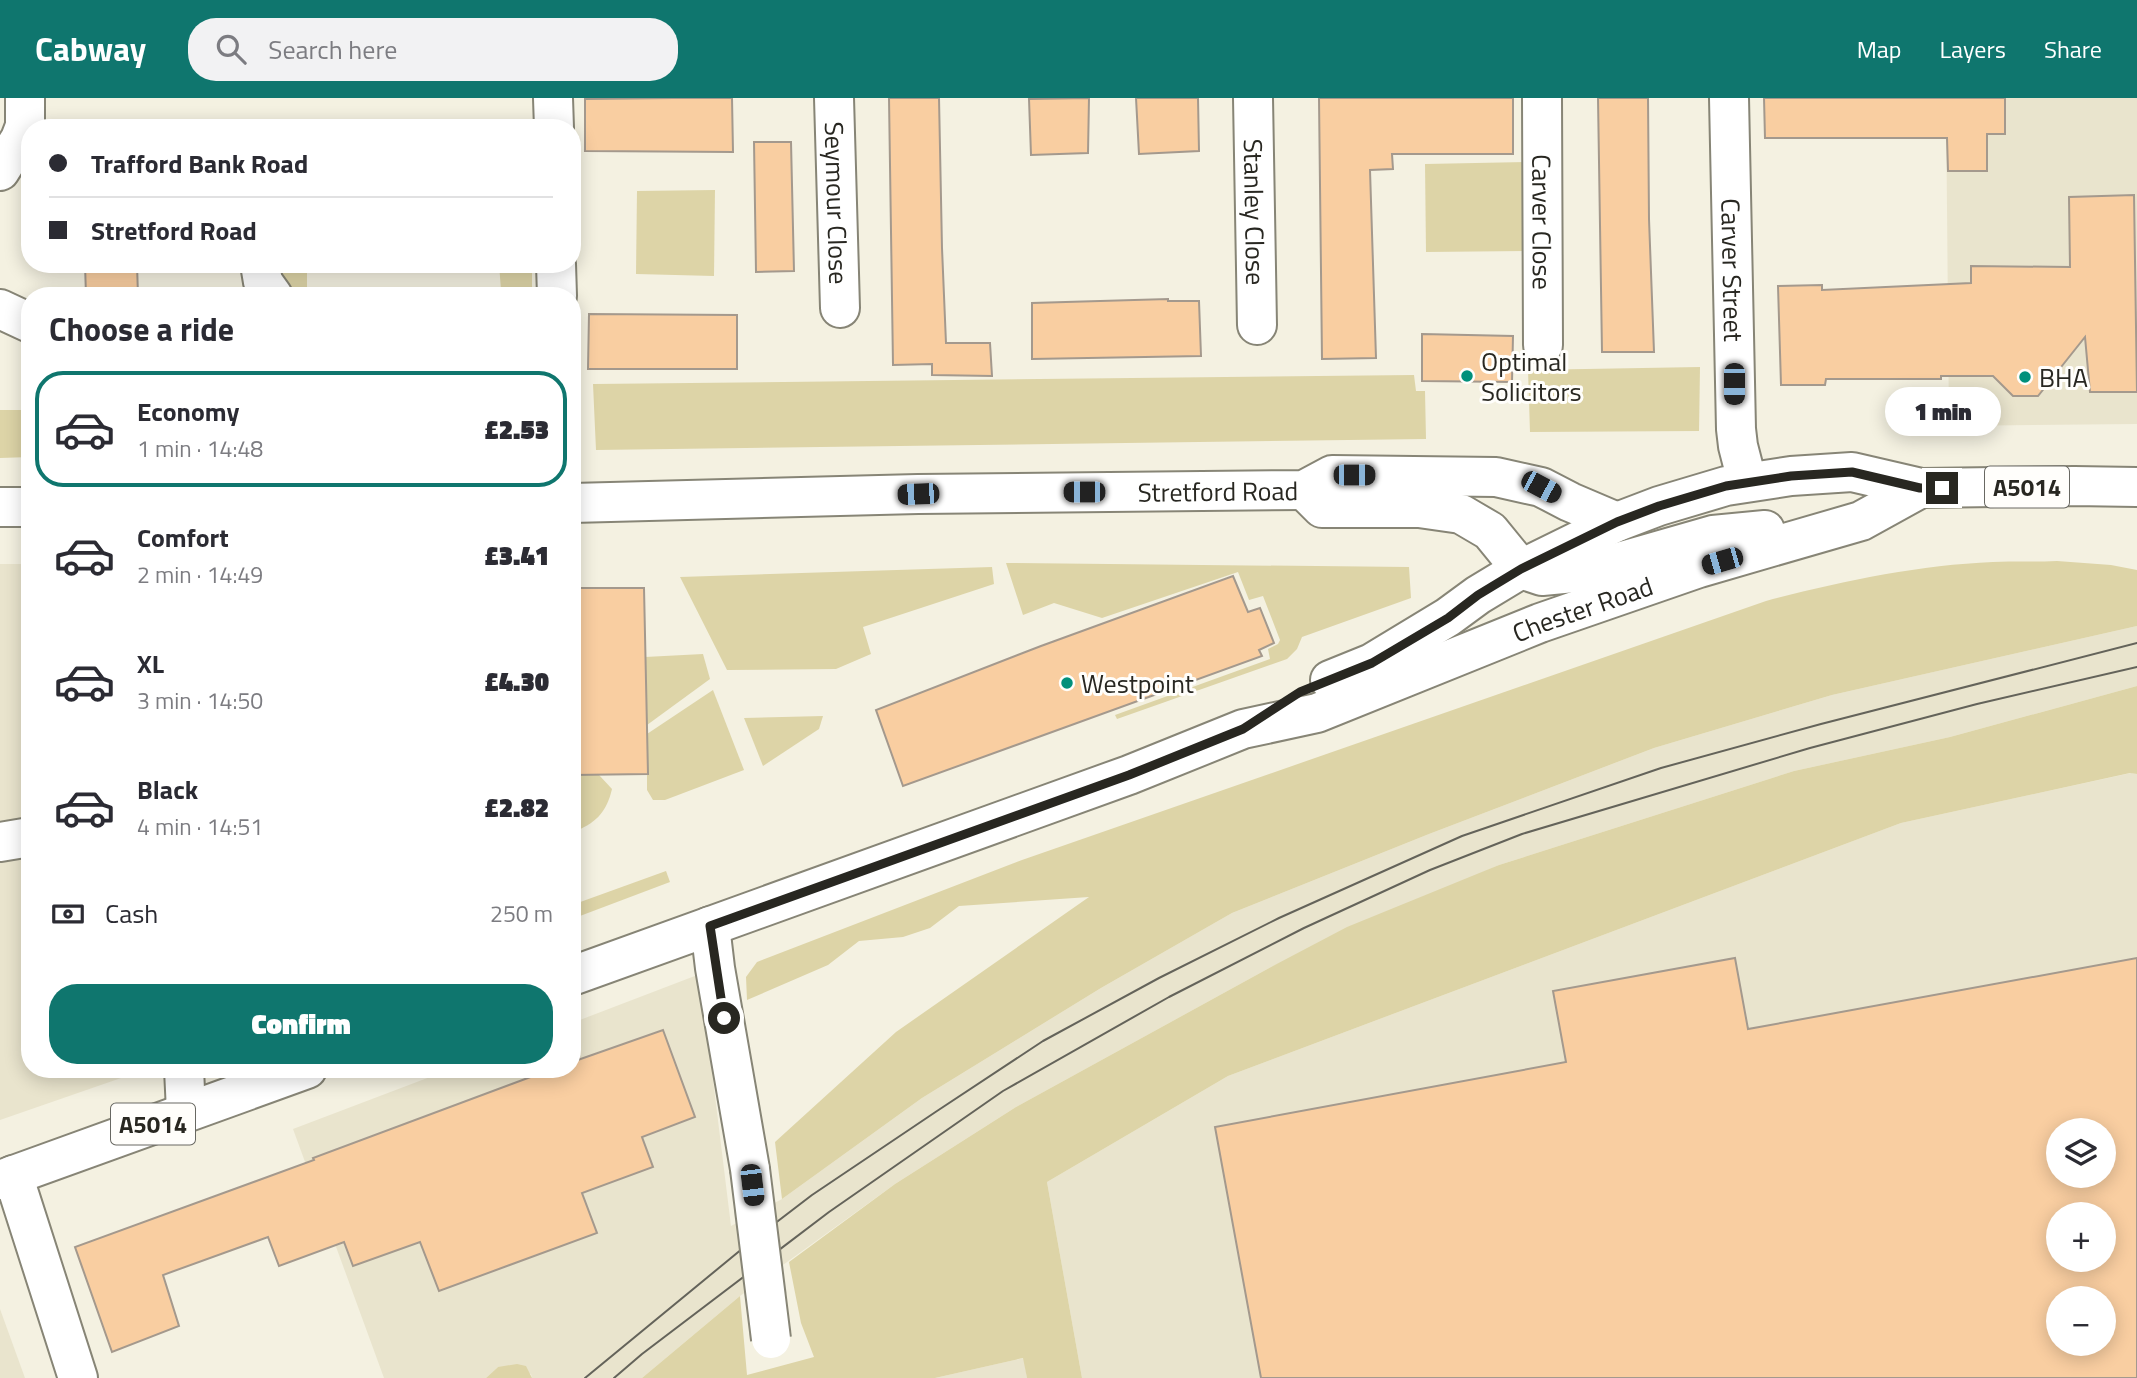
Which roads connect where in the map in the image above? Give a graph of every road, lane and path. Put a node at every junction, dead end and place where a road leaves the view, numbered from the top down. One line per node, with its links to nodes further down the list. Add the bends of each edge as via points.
1 (25, 98): 7 (main road)
2 (553, 98): 8 (main road)
3 (834, 98): 12 (main road, Seymour Close)
4 (1253, 98): 14 (main road, Stanley Close)
5 (1542, 98): 15 (main road, Carver Close)
6 (1728, 98): 16 (main road, Carver Street, via 1735,416)
7 (25, 119)
8 (554, 119)
9 (21, 136): 10 (main road)
10 (0, 172)
11 (0, 309): 13 (main road)
12 (840, 309)
13 (21, 319)
14 (1257, 325)
15 (1543, 345)
16 (1747, 481): 18 (main road, A5014, via 1852,472); 24 (main road, A5014, via 1700,492)
17 (2135, 487): 18 (main road, A5014)
18 (1920, 488): 23 (main road, Chester Road / A5014)
19 (1304, 490): 20 (main road, Stretford Road); 24 (main road, Stretford Road, via 1332,475 1496,477 1541,487); 25 (main road, via 1322,508 1419,508 1461,514 1490,531)
20 (581, 503)
21 (0, 507): 22 (main road)
22 (21, 507)
23 (1861, 521): 25 (main road, via 1713,535 1584,572 1542,576); 26 (main road, Chester Road / A5014, via 1699,568 1552,619 1317,713)
24 (1617, 522): 25 (main road, Chester Road / A5014)
25 (1521, 569): 26 (main road, Chester Road / A5014, via 1372,663 1300,692)
26 (1243, 729): 29 (main road, Chester Road / A5014, via 1129,775)
27 (21, 838): 28 (main road)
28 (0, 842)
29 (710, 926): 30 (main road, Chester Road / A5014); 35 (main road, bridge, via 750,1169)
30 (581, 973)
31 (184, 1078): 33 (main road)
32 (281, 1078): 33 (main road, A5014)
33 (186, 1111): 34 (main road, A5014)
34 (7, 1177): 36 (main road)
35 (771, 1339)
36 (78, 1378)

